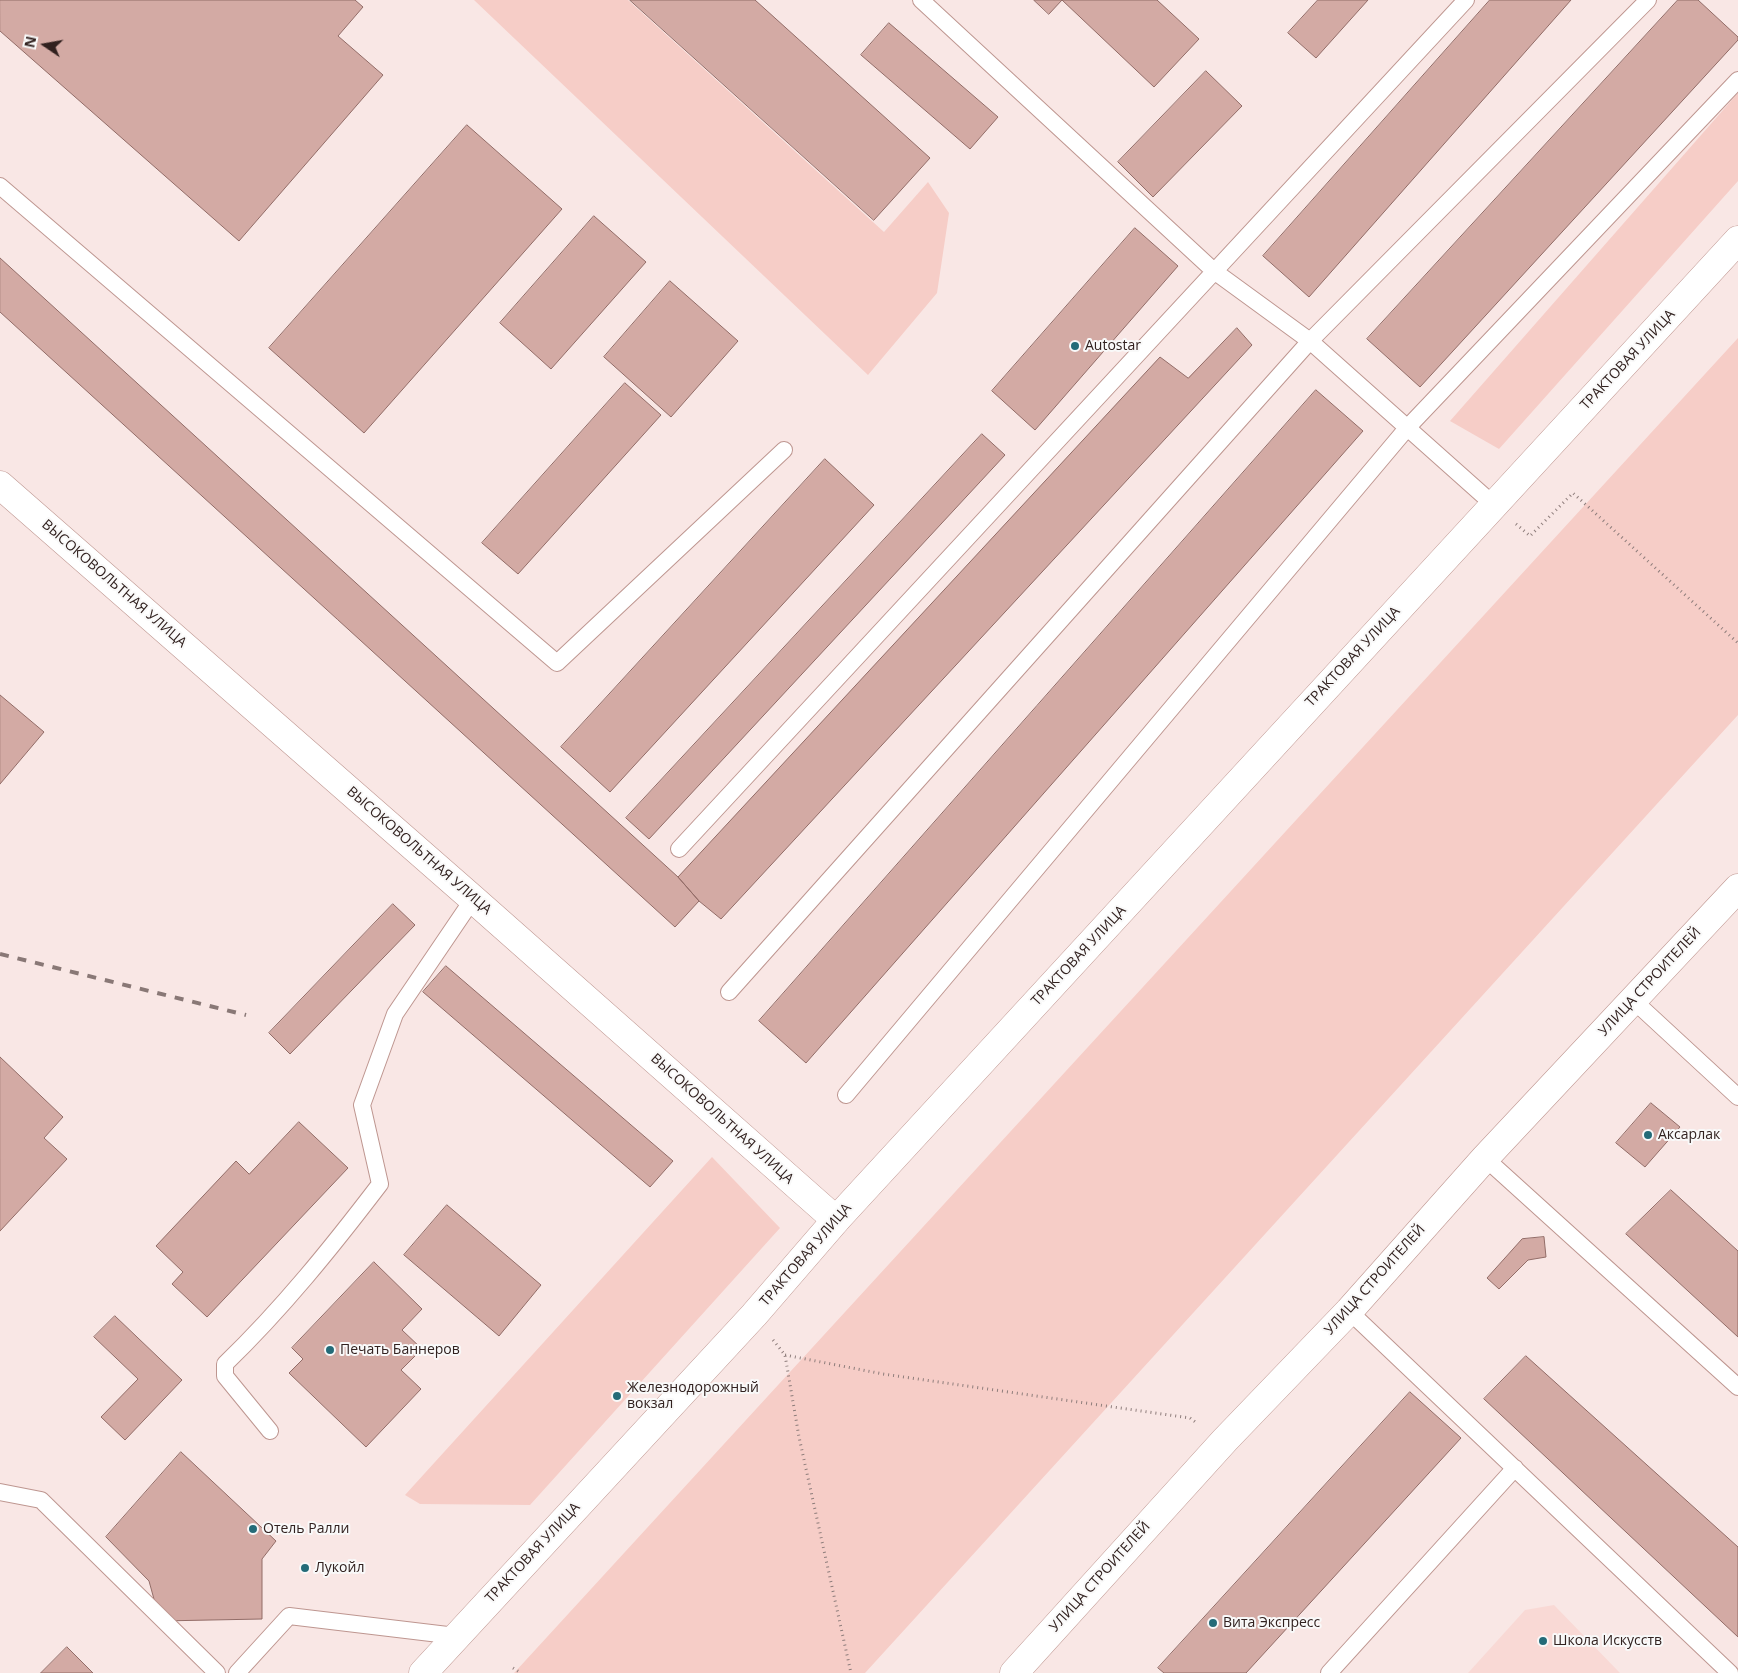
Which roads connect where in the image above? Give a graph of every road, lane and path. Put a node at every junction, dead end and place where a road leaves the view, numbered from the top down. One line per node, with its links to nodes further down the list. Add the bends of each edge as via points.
1 (921, 0): 7 (lane)
2 (1466, 0): 7 (lane)
3 (1648, 0): 8 (lane)
4 (1738, 80): 9 (lane)
5 (0, 186): 10 (lane, via 557,663)
6 (1738, 240): 12 (main road, ТРАКТОВАЯ УЛИЦА)
7 (1214, 271): 8 (lane); 14 (lane)
8 (1310, 341): 9 (lane); 17 (lane)
9 (1408, 427): 12 (lane); 19 (lane)
10 (784, 450)
11 (0, 484): 16 (main road, ВЫСОКОВОЛЬТНАЯ УЛИЦА)
12 (1494, 504): 13 (path, via 1530,536 1573,494); 22 (main road, ТРАКТОВАЯ УЛИЦА)
13 (1738, 643)
14 (679, 849)
15 (1738, 888): 18 (main road, УЛИЦА СТРОИТЕЛЕЙ)
16 (473, 899): 22 (main road, ВЫСОКОВОЛЬТНАЯ УЛИЦА); 27 (lane, via 395,1014 362,1105 380,1184 329,1251 225,1364 225,1376)
17 (729, 992)
18 (1633, 1000): 20 (lane); 21 (main road, УЛИЦА СТРОИТЕЛЕЙ)
19 (846, 1095)
20 (1738, 1097)
21 (1485, 1158): 23 (main road, УЛИЦА СТРОИТЕЛЕЙ); 26 (lane)
22 (836, 1220): 24 (main road, ТРАКТОВАЯ УЛИЦА)
23 (1349, 1312): 28 (main road, УЛИЦА СТРОИТЕЛЕЙ); 29 (lane)
24 (754, 1315): 25 (path); 31 (main road, ТРАКТОВАЯ УЛИЦА)
25 (786, 1355): 28 (path, via 883,1374 1190,1418); 37 (path, via 799,1437)
26 (1738, 1387)
27 (270, 1431)
28 (1225, 1440): 38 (main road, УЛИЦА СТРОИТЕЛЕЙ)
29 (1515, 1468): 39 (lane); 40 (lane)
30 (0, 1492): 33 (lane, via 41,1500)
31 (456, 1636): 34 (lane, via 289,1616); 35 (main road, ТРАКТОВАЯ УЛИЦА)
32 (513, 1668): 36 (path)
33 (216, 1673)
34 (237, 1673)
35 (423, 1673)
36 (521, 1673)
37 (851, 1673)
38 (1014, 1673)
39 (1329, 1673)
40 (1730, 1673)

